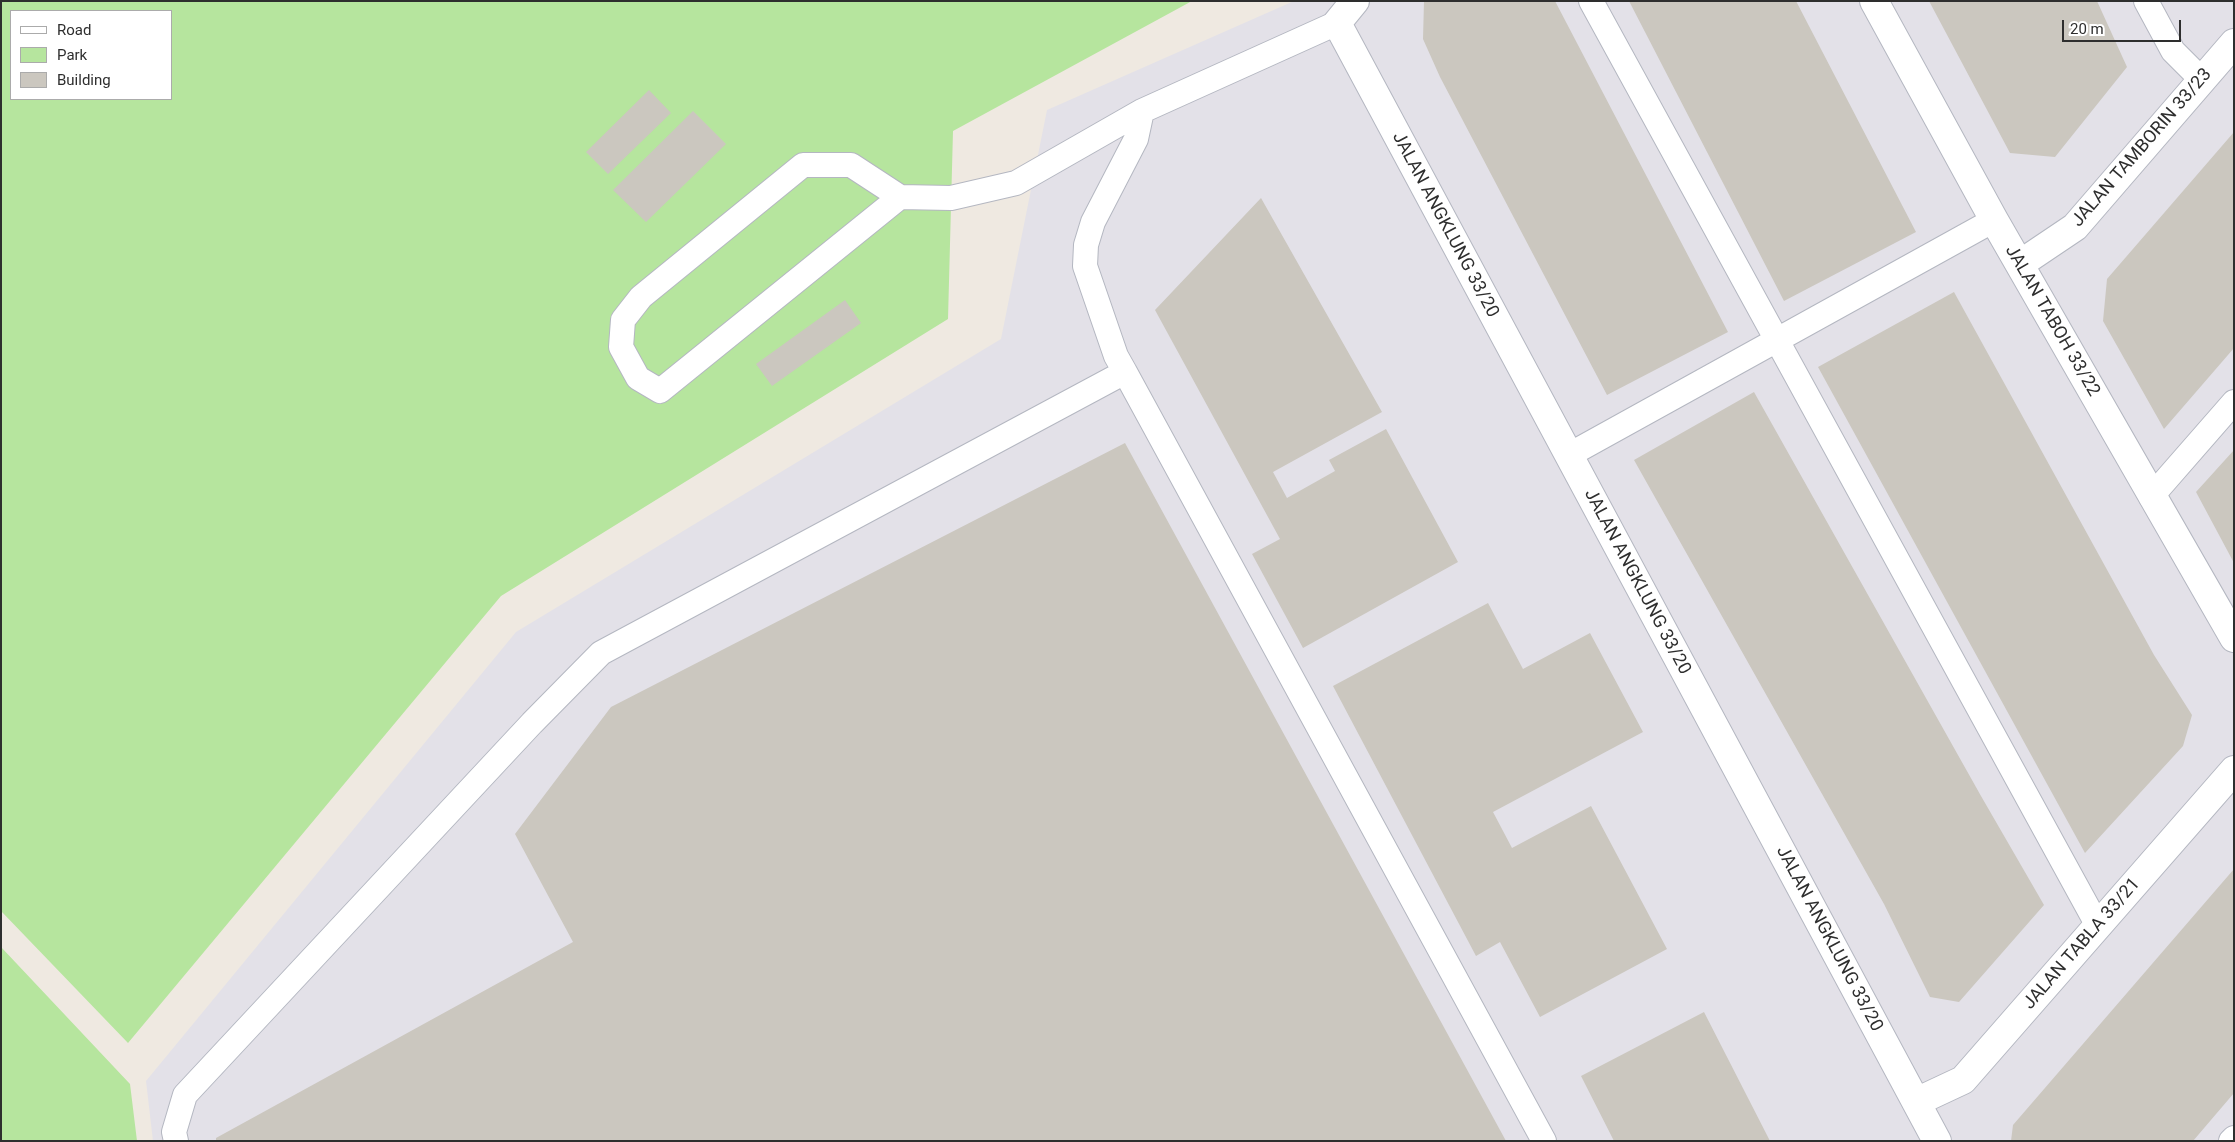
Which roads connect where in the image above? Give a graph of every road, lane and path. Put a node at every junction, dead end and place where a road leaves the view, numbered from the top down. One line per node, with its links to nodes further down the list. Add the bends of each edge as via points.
1 (1355, 1): 5 (street)
2 (1592, 1): 12 (lane)
3 (1874, 1): 10 (street, JALAN TABOH 33/22)
4 (2146, 1): 7 (lane, via 2173,51)
5 (1337, 23): 8 (lane); 15 (street, JALAN ANGKLUNG 33/20)
6 (2234, 44): 7 (street, JALAN TAMBORIN 33/23)
7 (2202, 80): 11 (street, JALAN TAMBORIN 33/23, via 2075,227)
8 (1142, 111): 9 (lane, via 1016,183 951,198); 13 (lane, via 1136,139 1093,222 1086,245 1085,266 1116,356)
9 (900, 197): 9 (lane, via 851,164 803,165 641,298 623,320 621,348 638,378 660,391)
10 (1994, 220): 11 (street, JALAN TABOH 33/22); 12 (lane)
11 (2020, 264): 16 (street, JALAN TABOH 33/22)
12 (1778, 340): 15 (lane); 19 (lane)
13 (1125, 372): 22 (lane, via 602,653 532,723 185,1095 174,1132); 23 (lane)
14 (2234, 402): 16 (lane)
15 (1569, 455): 20 (street, JALAN ANGKLUNG 33/20)
16 (2151, 497): 17 (street, JALAN TABOH 33/22)
17 (2234, 638)
18 (2234, 770): 19 (street, JALAN TABLA 33/21)
19 (2098, 926): 20 (street, JALAN TABLA 33/21, via 1963,1080)
20 (1916, 1102): 24 (street, JALAN ANGKLUNG 33/20)
21 (2234, 1138): 25 (lane)
22 (176, 1141)
23 (1544, 1141)
24 (1937, 1141)
25 (2231, 1141)

